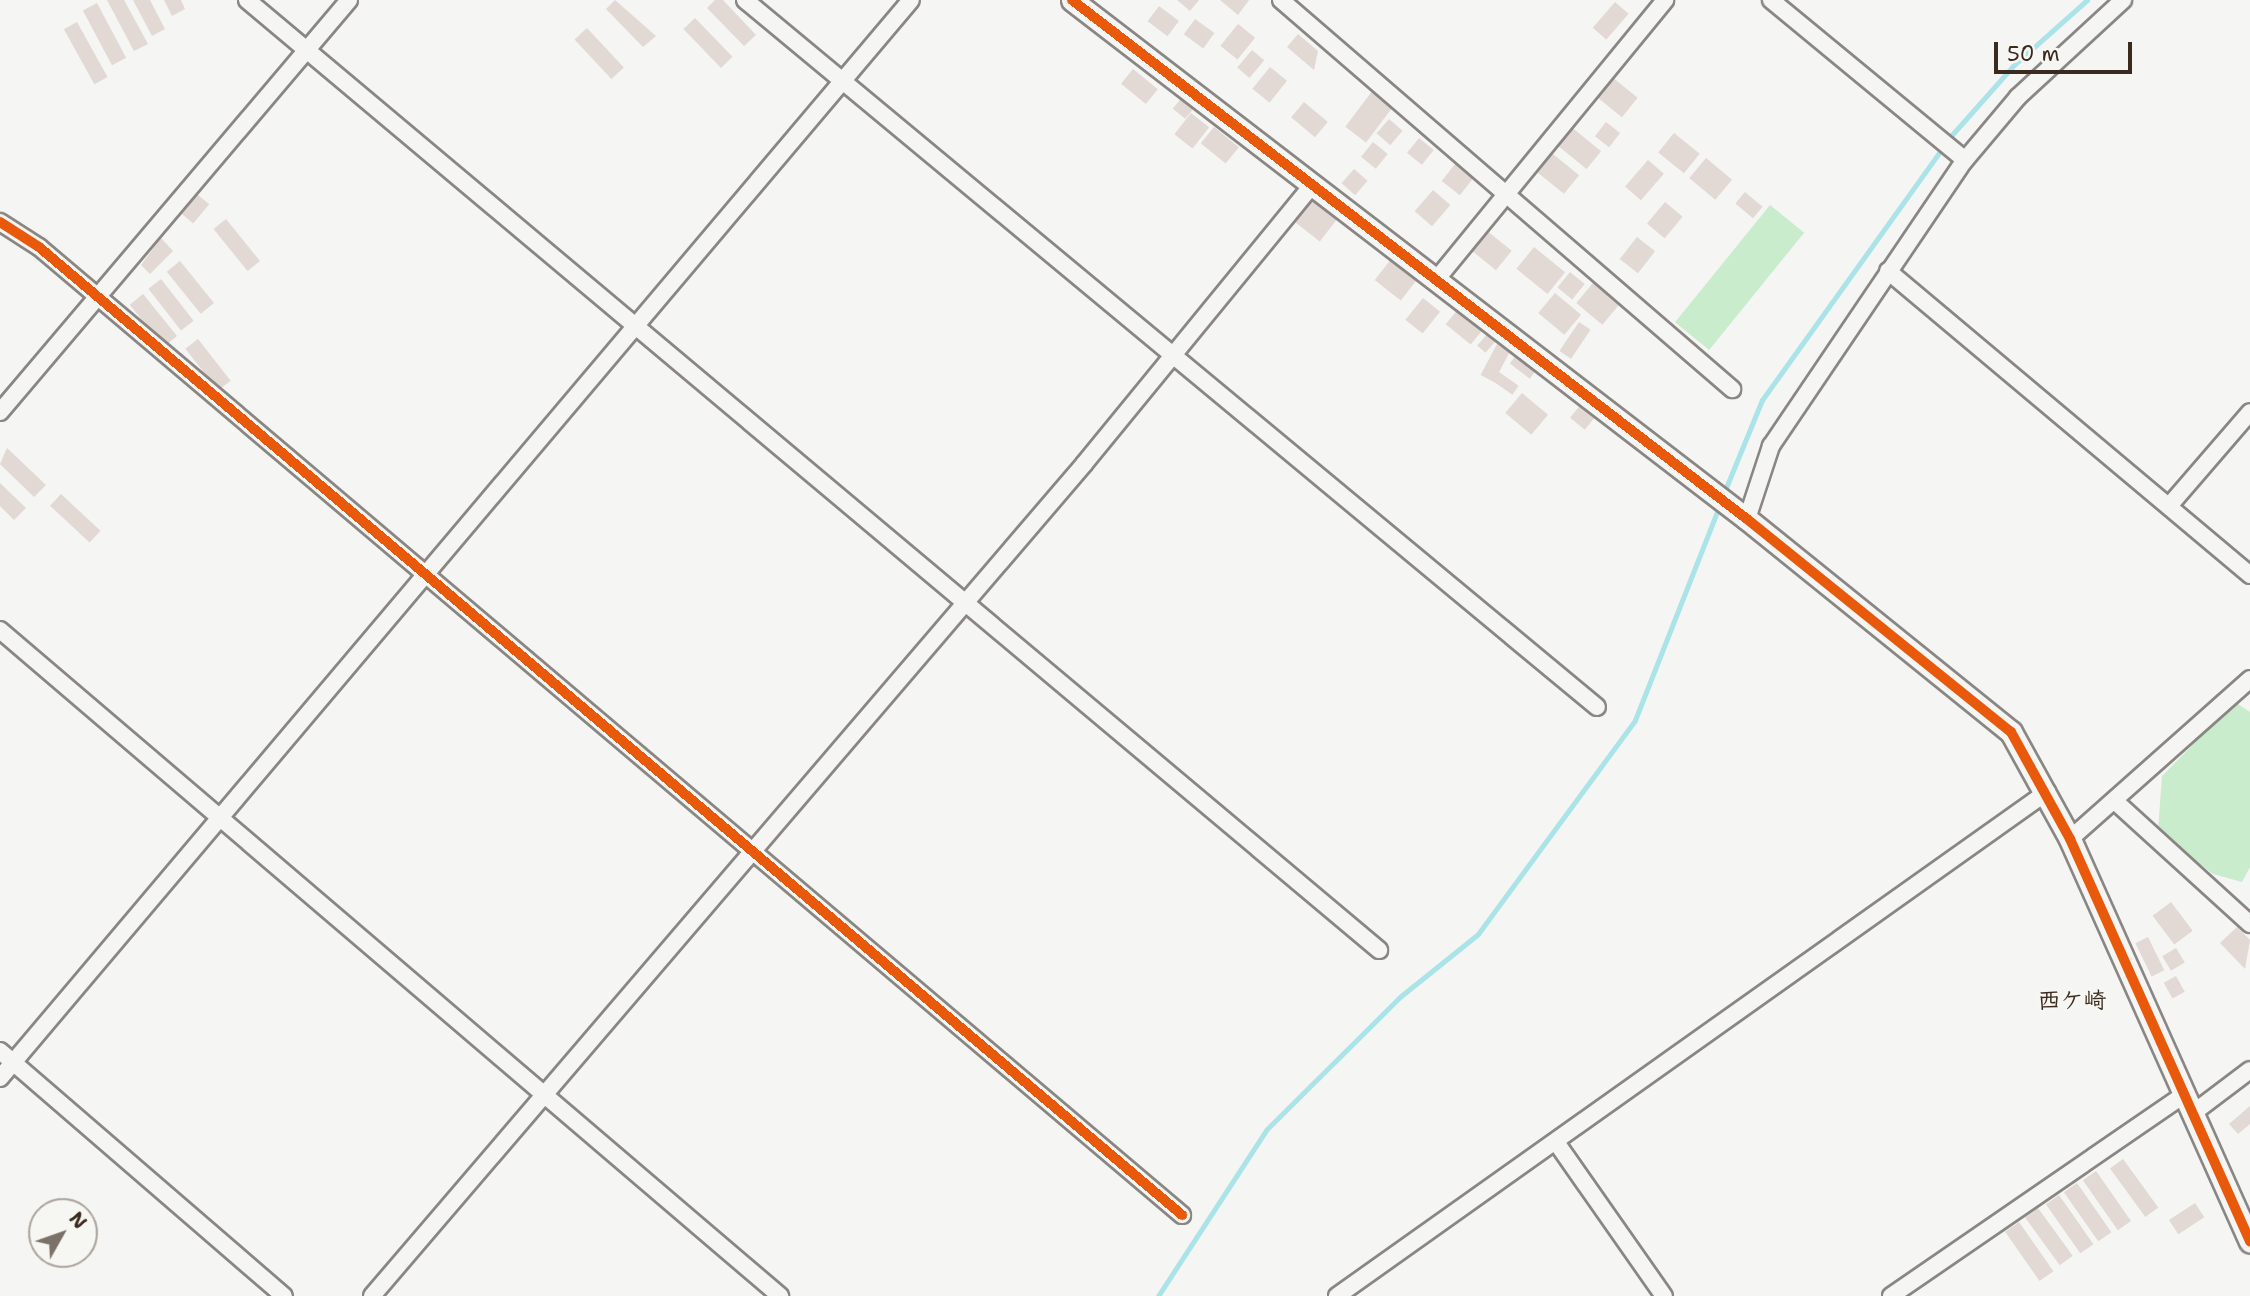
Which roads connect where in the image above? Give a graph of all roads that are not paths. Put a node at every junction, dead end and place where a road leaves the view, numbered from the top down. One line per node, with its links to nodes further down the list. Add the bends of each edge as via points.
1 (247, 0): 10 (street)
2 (349, 0): 10 (street)
3 (745, 0): 11 (street)
4 (911, 0): 11 (street)
5 (1072, 0): 13 (street)
6 (1281, 0): 14 (street)
7 (1665, 0): 14 (street)
8 (1771, 0): 12 (street)
9 (2123, 0): 12 (street, via 2018,97)
10 (307, 50): 18 (street); 19 (street)
11 (841, 82): 19 (street); 20 (street)
12 (1965, 160): 16 (street)
13 (1313, 184): 17 (street); 20 (street)
14 (1506, 191): 17 (street); 21 (street)
15 (0, 222): 18 (street)
16 (1888, 271): 24 (street); 25 (street, via 1771,446)
17 (1436, 280): 25 (street)
18 (98, 297): 22 (street); 26 (street)
19 (635, 327): 26 (street); 28 (street)
20 (1173, 359): 28 (street); 31 (street)
21 (1732, 389)
22 (0, 412)
23 (2250, 412): 24 (street)
24 (2169, 506): 27 (street)
25 (1747, 519): 32 (street, via 1988,708 2026,754)
26 (426, 573): 34 (street); 36 (street)
27 (2250, 575)
28 (964, 606): 36 (street); 38 (street)
29 (0, 630): 34 (street)
30 (2250, 679): 33 (street)
31 (1597, 707)
32 (2047, 792): 35 (street); 45 (street)
33 (2117, 803): 35 (street); 37 (street)
34 (218, 817): 40 (street); 43 (street)
35 (2070, 839): 44 (street)
36 (751, 848): 43 (street); 46 (street)
37 (2250, 924)
38 (1379, 950)
39 (0, 1051): 40 (street)
40 (13, 1063): 42 (street); 48 (street)
41 (2250, 1070): 44 (street)
42 (0, 1078)
43 (542, 1094): 49 (street); 50 (street)
44 (2189, 1103): 47 (street); 53 (street)
45 (1556, 1142): 51 (street); 52 (street)
46 (1182, 1214)
47 (2250, 1241)
48 (284, 1296)
49 (372, 1296)
50 (780, 1296)
51 (1337, 1296)
52 (1664, 1296)
53 (1891, 1296)

